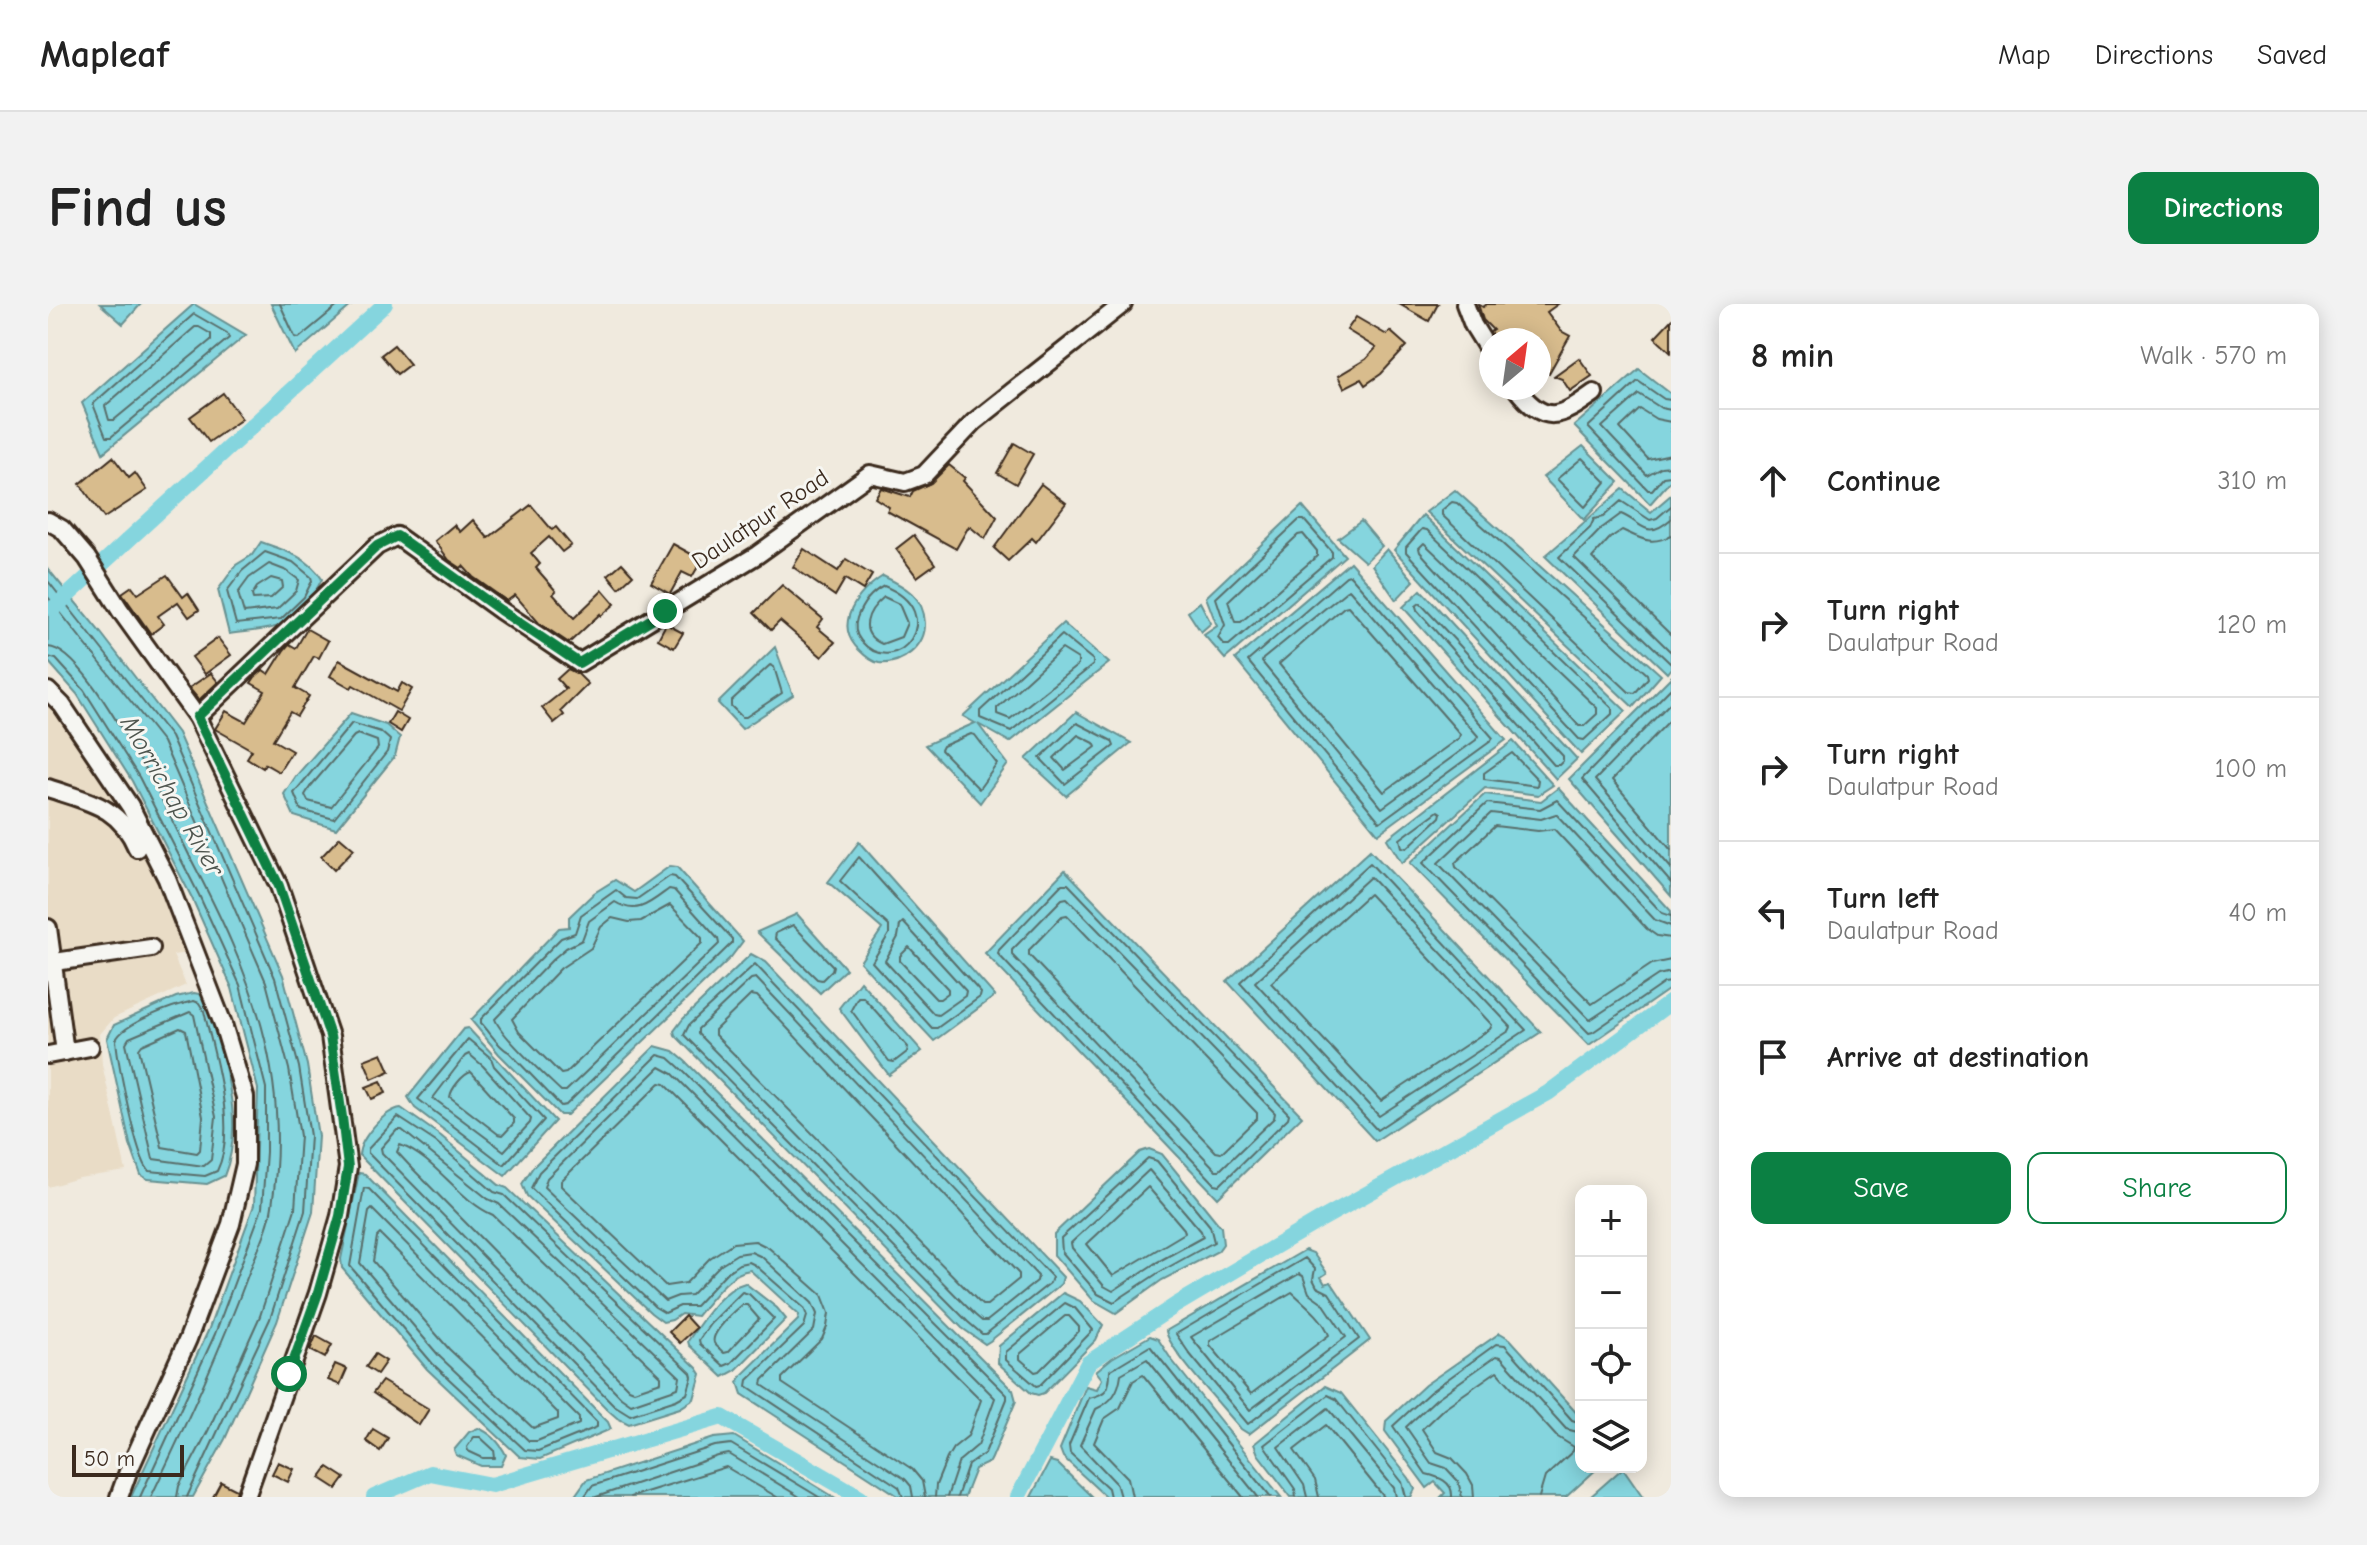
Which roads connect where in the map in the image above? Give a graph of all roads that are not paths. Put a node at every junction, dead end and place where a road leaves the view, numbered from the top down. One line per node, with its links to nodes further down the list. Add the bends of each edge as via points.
1 (1123, 304): 8 (street, Daulatpur Road, via 974,422 924,475 905,482 870,474 757,555 579,663 397,536 377,546)
2 (1465, 304): 3 (street)
3 (1479, 335)
4 (1594, 393): 5 (street, via 1565,414 1534,410)
5 (1526, 400)
6 (48, 521): 8 (street, via 87,558)
7 (48, 691): 17 (street, via 130,806 167,879 245,1097 245,1164 231,1224)
8 (197, 717): 18 (street, via 279,886 325,1021 348,1167 331,1253)
9 (48, 788): 10 (street, via 96,804 121,819)
10 (137, 848)
11 (48, 928): 13 (street)
12 (151, 948): 13 (street)
13 (50, 963): 15 (street)
14 (90, 1047): 15 (street)
15 (65, 1052): 16 (street)
16 (48, 1055)
17 (119, 1497)
18 (246, 1497)

